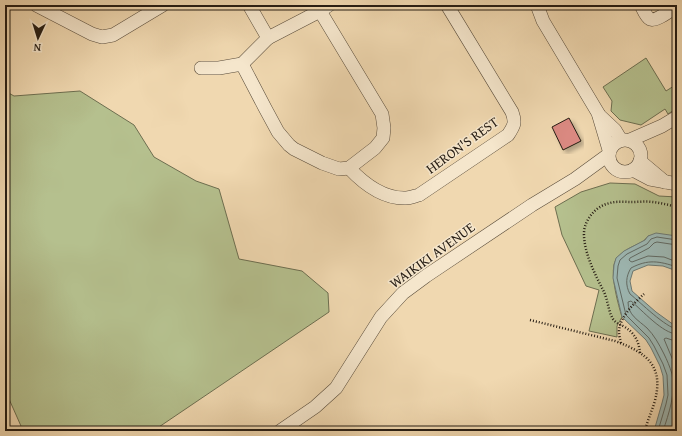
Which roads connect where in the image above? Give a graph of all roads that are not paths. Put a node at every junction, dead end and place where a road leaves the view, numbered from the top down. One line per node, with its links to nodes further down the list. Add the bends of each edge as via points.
1 (36, 5): 2 (street, via 102,37 113,35)
2 (164, 5)
3 (249, 5): 9 (street)
4 (447, 5): 18 (street, HERON'S REST, via 512,112 513,127 508,135 419,195 407,198 391,197 372,189)
5 (537, 5): 12 (street, via 543,21)
6 (640, 5): 7 (street, via 648,17 654,20)
7 (677, 6)
8 (325, 8): 9 (street); 18 (street, via 382,114 383,138 376,148)
9 (268, 38): 10 (street)
10 (242, 64): 11 (street); 18 (street, via 278,132 289,145 322,163)
11 (201, 68)
12 (598, 113): 15 (street); 16 (street)
13 (677, 117): 14 (street)
14 (662, 126): 15 (street); 17 (street)
15 (626, 140): 16 (street, via 616,142); 17 (street, via 637,145)
16 (609, 152): 19 (street, via 610,164); 20 (street, WAIKIKI AVENUE)
17 (638, 161): 19 (street, via 628,172); 21 (street)
18 (349, 168)
19 (614, 168): 20 (street, WAIKIKI AVENUE)
20 (575, 179): 22 (street, WAIKIKI AVENUE, via 532,205 403,293 381,317 336,388)
21 (671, 183)
22 (288, 429)

